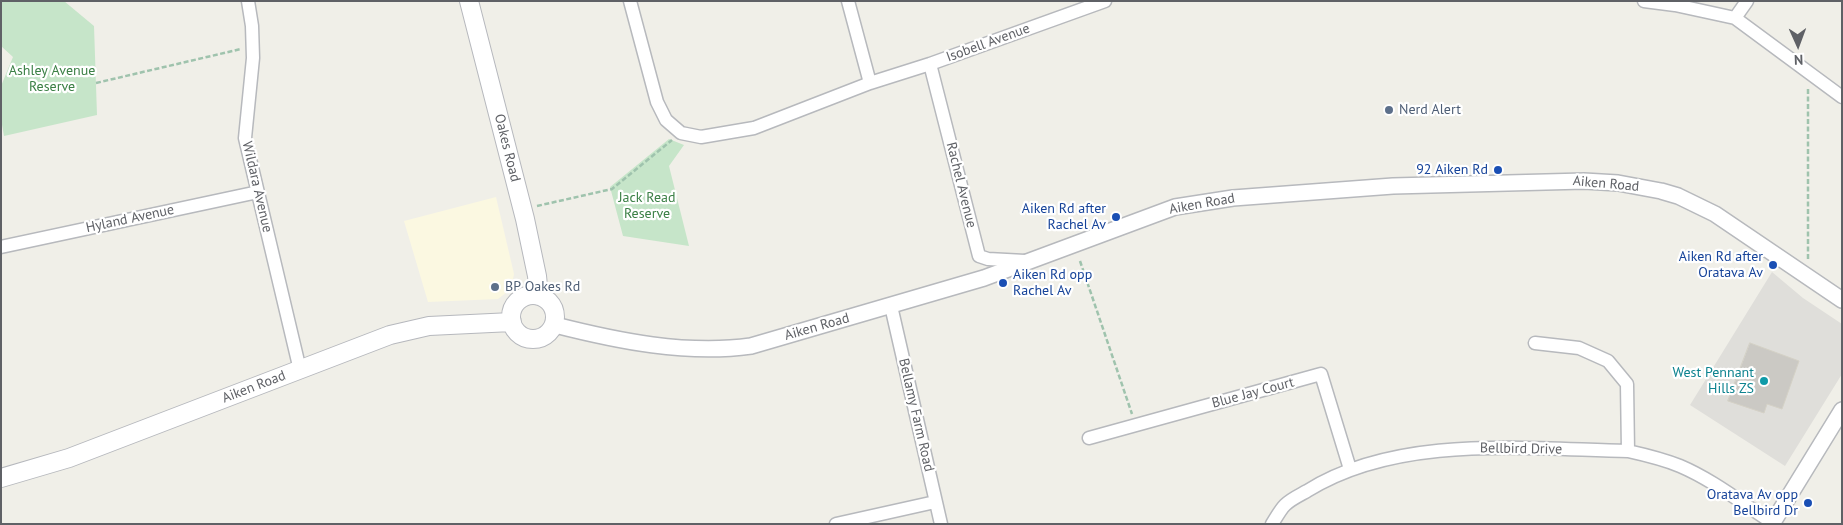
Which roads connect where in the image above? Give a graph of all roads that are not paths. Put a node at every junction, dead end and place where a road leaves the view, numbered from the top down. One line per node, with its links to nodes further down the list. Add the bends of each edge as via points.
1 (248, 1): 12 (street, Wildara Avenue, via 253,58 245,138)
2 (470, 1): 15 (main road, Oakes Road, via 538,276)
3 (630, 1): 10 (street, Isobell Avenue, via 657,102 666,120 681,133 701,137 754,128)
4 (848, 1): 10 (street)
5 (1106, 1): 9 (street, Isobell Avenue)
6 (1644, 1): 8 (street)
7 (1747, 1): 8 (street)
8 (1734, 18): 11 (street)
9 (930, 64): 10 (street, Isobell Avenue); 14 (street, Rachel Avenue, via 980,256 993,260)
10 (870, 83)
11 (1842, 97)
12 (258, 192): 13 (street, Hyland Avenue); 21 (street, Wildara Avenue)
13 (1, 247)
14 (1030, 261): 16 (street, Aiken Road, via 1175,207 1211,201 1392,186 1584,181 1642,186 1687,199 1733,225); 17 (street, Aiken Road)
15 (539, 296): 18 (main road, via 530,295 516,303); 19 (main road, via 546,299 554,310)
16 (1842, 300)
17 (891, 306): 19 (street, Aiken Road, via 751,346 721,350 685,349); 27 (street, Bellamy Farm Road)
18 (512, 322): 19 (main road, via 520,335 535,340 543,338); 21 (main road, Aiken Road, via 409,330)
19 (555, 325)
20 (1534, 343): 24 (street, via 1579,348 1608,362 1626,384)
21 (300, 370): 26 (main road, Aiken Road, via 69,458)
22 (1842, 410): 28 (street)
23 (1089, 438): 25 (street, Blue Jay Court, via 1321,374)
24 (1628, 451): 25 (street, Bellbird Drive, via 1470,447 1414,453); 28 (street, Bellbird Drive, via 1682,467)
25 (1350, 469): 31 (street, Bellbird Drive, via 1326,479 1285,505)
26 (1, 478)
27 (935, 502): 29 (street); 30 (street, Bellamy Farm Road)
28 (1773, 523)
29 (836, 524)
30 (940, 524)
31 (1272, 524)

